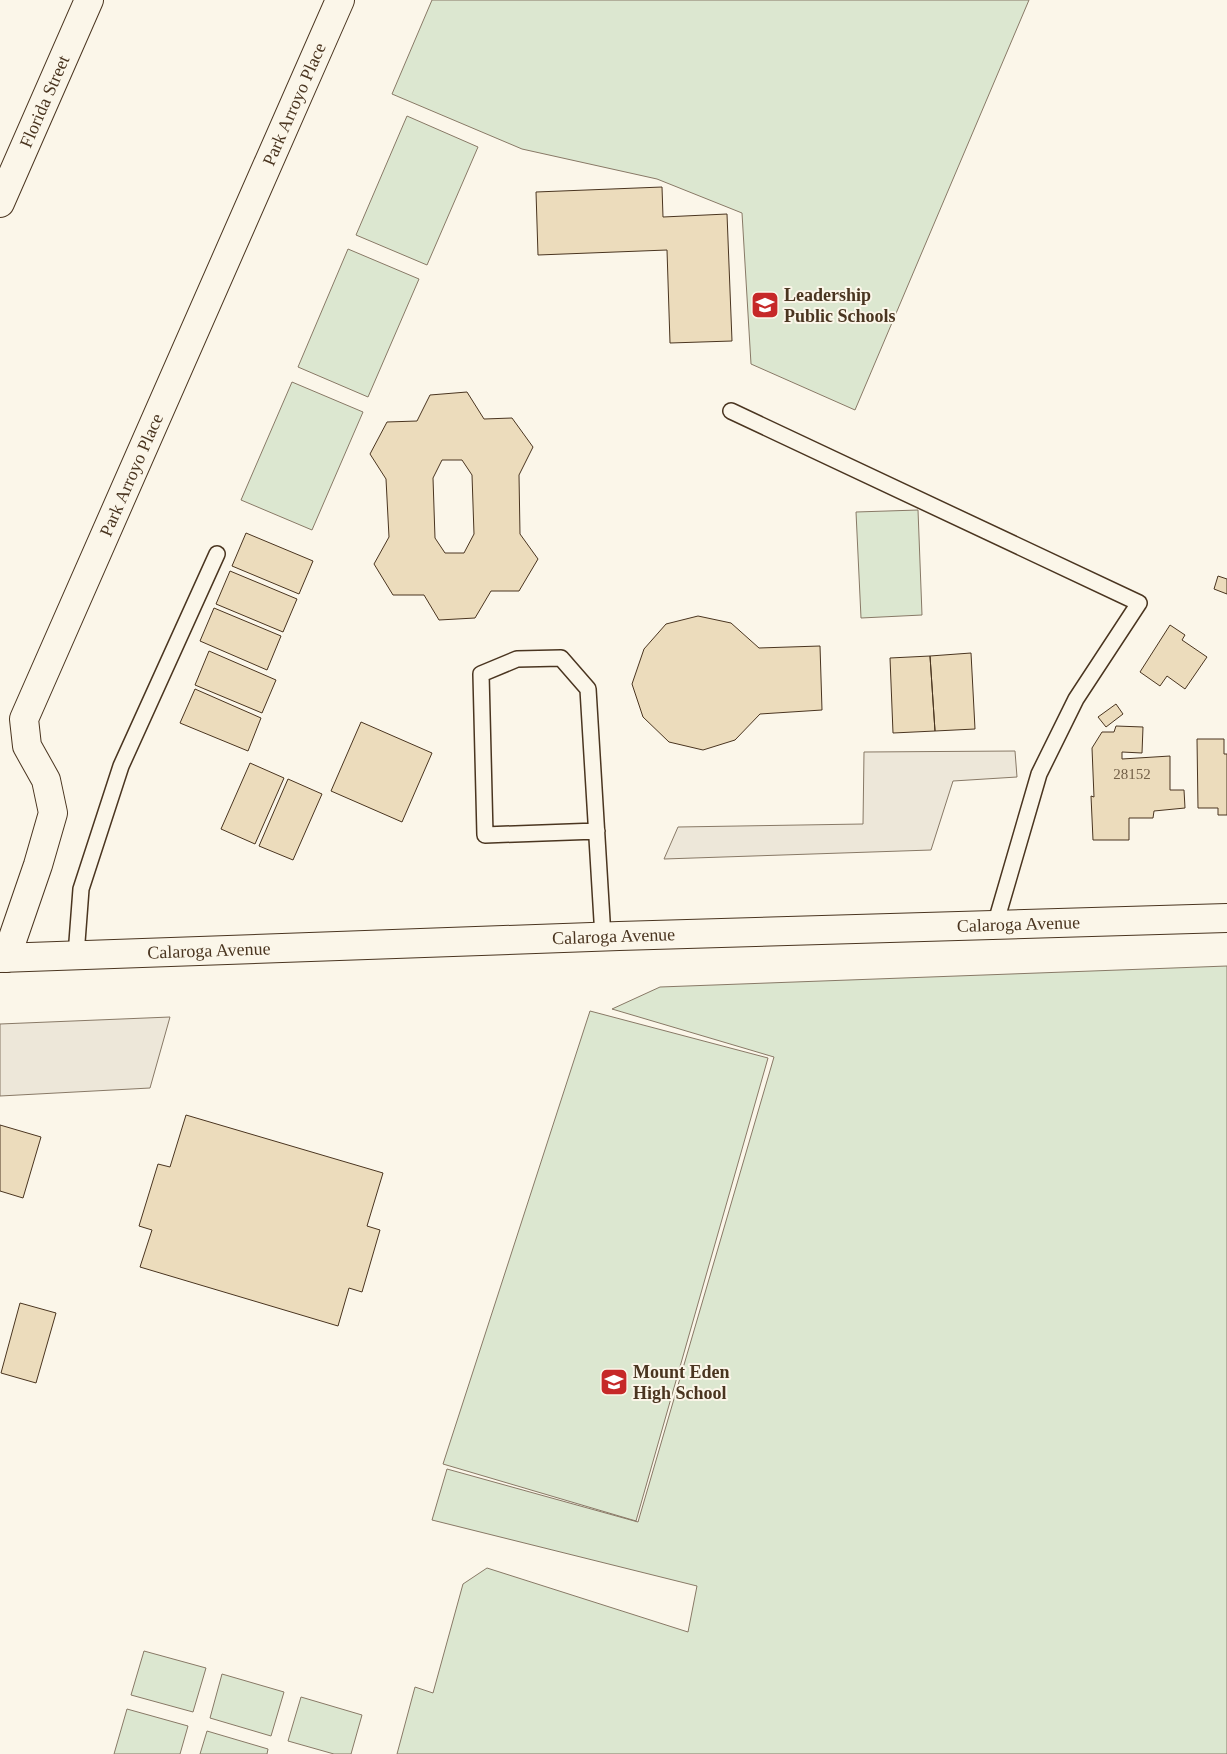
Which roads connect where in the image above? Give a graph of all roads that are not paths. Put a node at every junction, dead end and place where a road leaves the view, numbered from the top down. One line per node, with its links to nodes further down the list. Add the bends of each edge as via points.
1 (89, 0): 3 (street, Florida Street)
2 (340, 0): 11 (street, Park Arroyo Place, via 24,719 27,746 46,780 53,813 38,865)
3 (0, 203)
4 (731, 411): 8 (lane, via 1138,603 1076,699 1039,774)
5 (217, 554): 10 (lane, via 121,766 81,888)
6 (597, 831): 6 (lane, via 588,689 561,658 517,659 481,674 485,835); 9 (lane)
7 (1227, 918): 8 (street, Calaroga Avenue)
8 (995, 925): 9 (street, Calaroga Avenue)
9 (603, 937): 10 (street, Calaroga Avenue)
10 (76, 955): 11 (street, Calaroga Avenue)
11 (3, 958)

